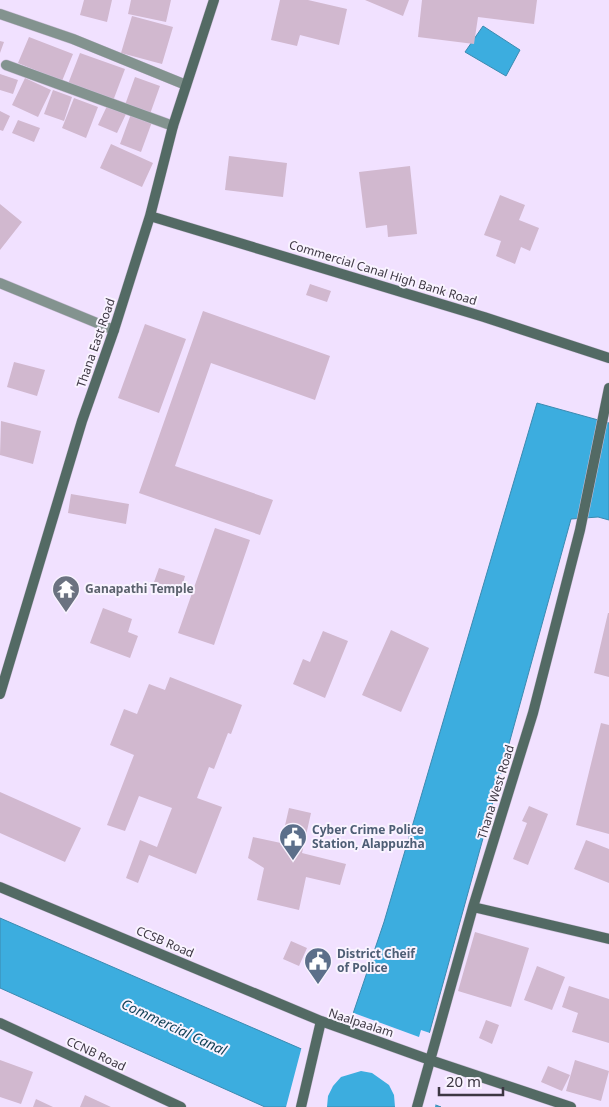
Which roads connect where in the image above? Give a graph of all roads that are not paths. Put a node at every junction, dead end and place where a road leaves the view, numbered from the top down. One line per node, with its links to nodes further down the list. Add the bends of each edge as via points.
1 (214, 0): 4 (main road, Thana East Road)
2 (0, 14): 4 (street, via 73,39)
3 (6, 65): 5 (street)
4 (186, 85): 5 (main road, Thana East Road)
5 (173, 126): 6 (main road, Thana East Road)
6 (150, 216): 8 (main road, Thana East Road); 9 (main road, Commercial Canal High Bank Road)
7 (0, 283): 8 (street)
8 (114, 330): 11 (main road, Thana East Road, via 82,421)
9 (609, 358)
10 (609, 388): 13 (main road, Thana West Road, via 580,530 530,722)
11 (0, 694)
12 (0, 887): 15 (main road, CCSB Road)
13 (473, 907): 14 (main road); 17 (main road, Thana West Road)
14 (609, 939)
15 (321, 1020): 17 (main road, Naalpaalam); 20 (main road, Naalpaalam)
16 (0, 1023): 19 (main road, CCNB Road)
17 (427, 1059): 18 (main road); 21 (main road)
18 (419, 1103)
19 (181, 1107)
20 (301, 1107)
21 (571, 1107)

